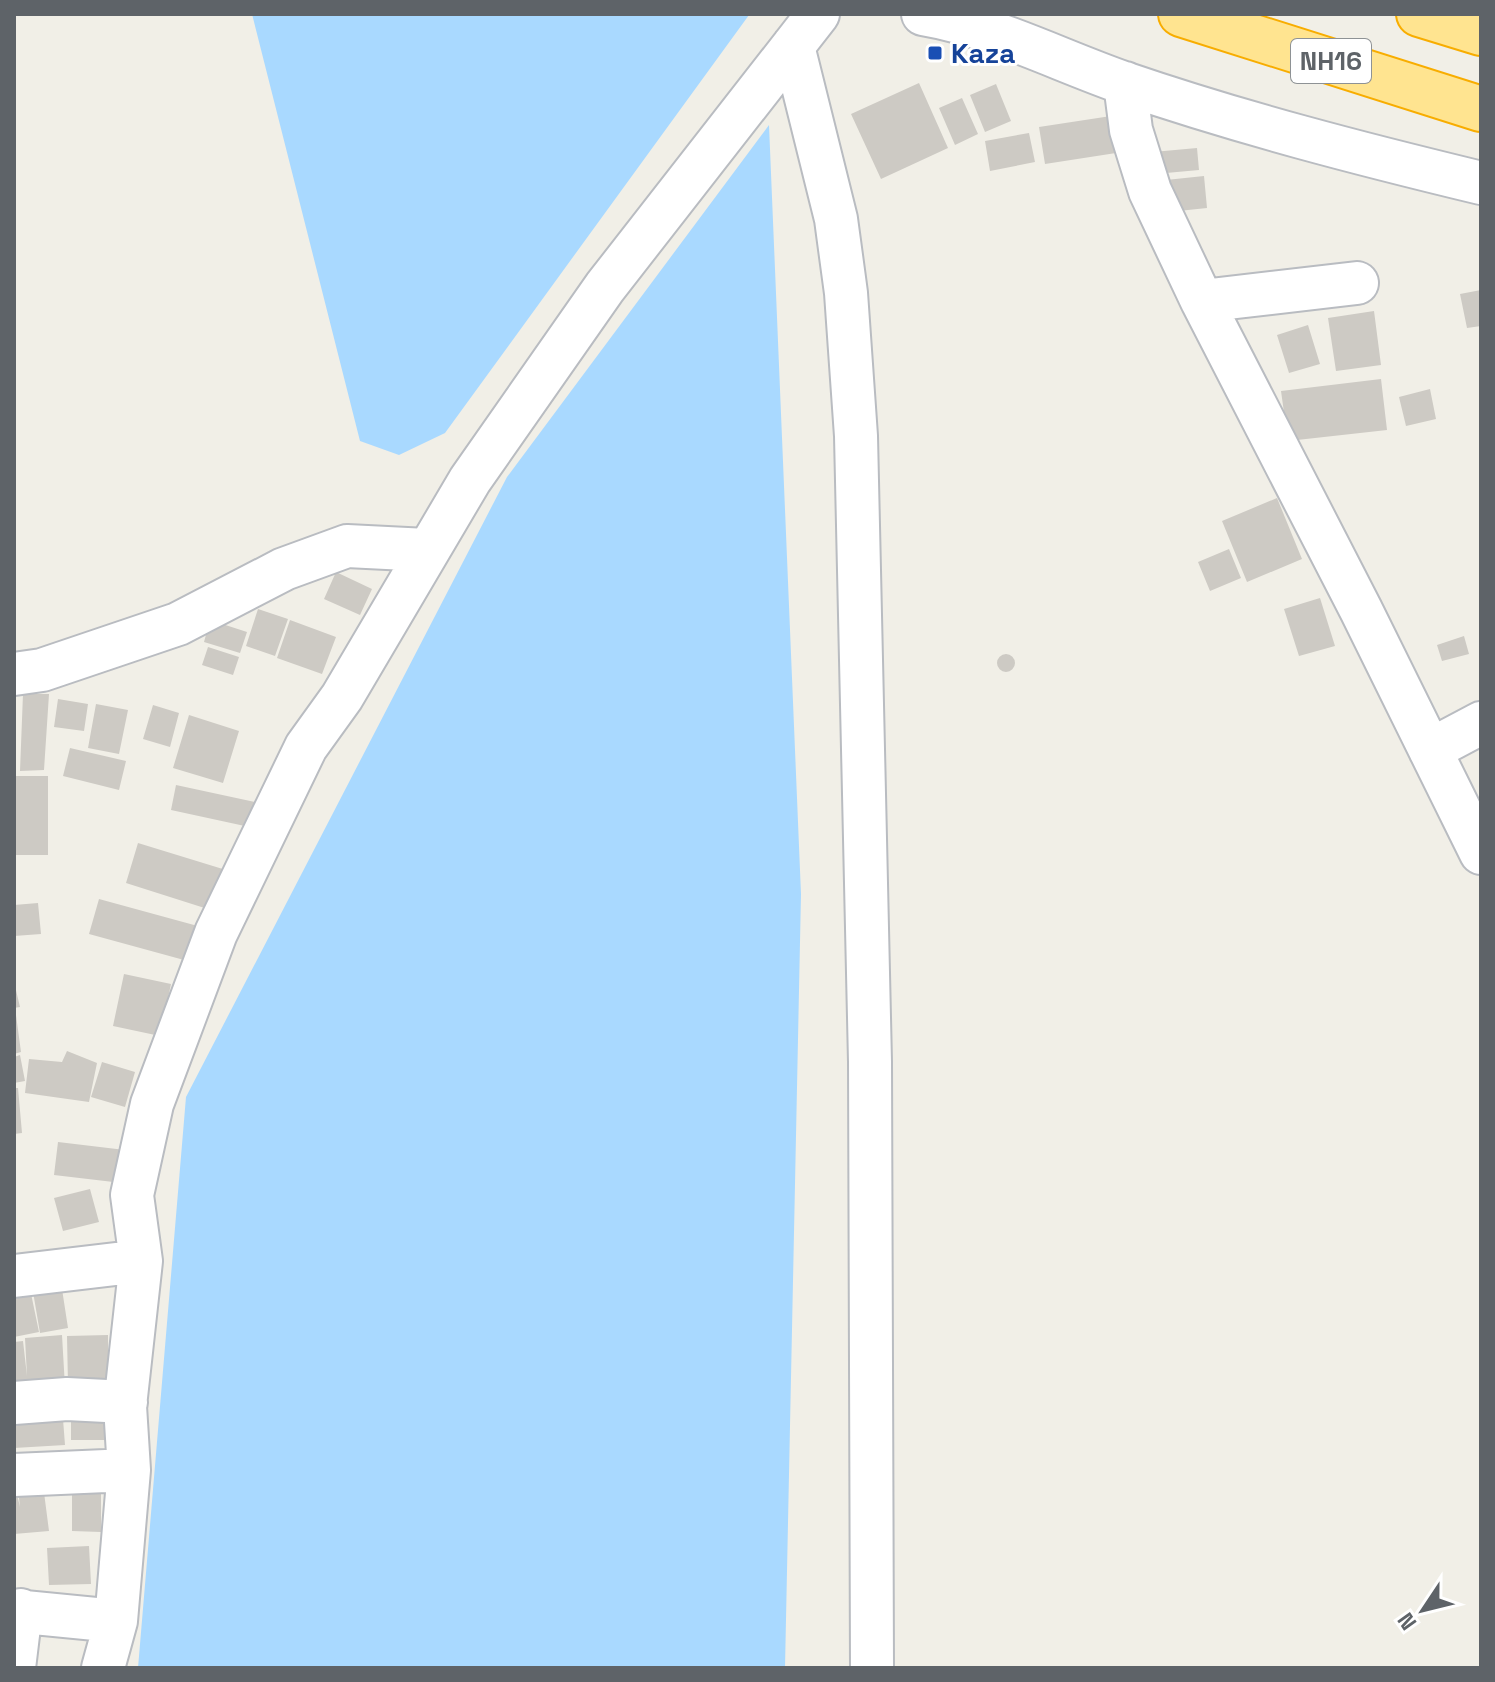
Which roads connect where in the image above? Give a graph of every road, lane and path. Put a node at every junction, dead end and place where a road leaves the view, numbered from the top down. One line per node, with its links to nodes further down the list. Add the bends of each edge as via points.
1 (818, 14): 6 (street)
2 (1181, 14): 8 (highway, NH16)
3 (1419, 14): 5 (highway)
4 (946, 16): 7 (street)
5 (1481, 33)
6 (793, 46): 12 (street, via 605,287); 27 (street, via 836,219 856,436 870,1062)
7 (1125, 83): 9 (street, via 1353,152); 11 (street, via 1131,130 1150,191)
8 (1481, 109)
9 (1481, 183)
10 (1357, 283): 11 (street)
11 (1202, 301): 15 (street)
12 (427, 550): 13 (street, via 347,546 284,569 178,624 42,670); 17 (street, via 342,697 306,747 216,933 152,1104 140,1151 132,1195)
13 (14, 674)
14 (1481, 723): 15 (street)
15 (1430, 750): 16 (street)
16 (1481, 853)
17 (141, 1261): 18 (street); 19 (street)
18 (14, 1276)
19 (126, 1402): 20 (street); 21 (street)
20 (14, 1403)
21 (129, 1470): 22 (street); 24 (street)
22 (14, 1475)
23 (18, 1610): 24 (street); 25 (street)
24 (116, 1621): 26 (street)
25 (14, 1668)
26 (103, 1668)
27 (872, 1668)

